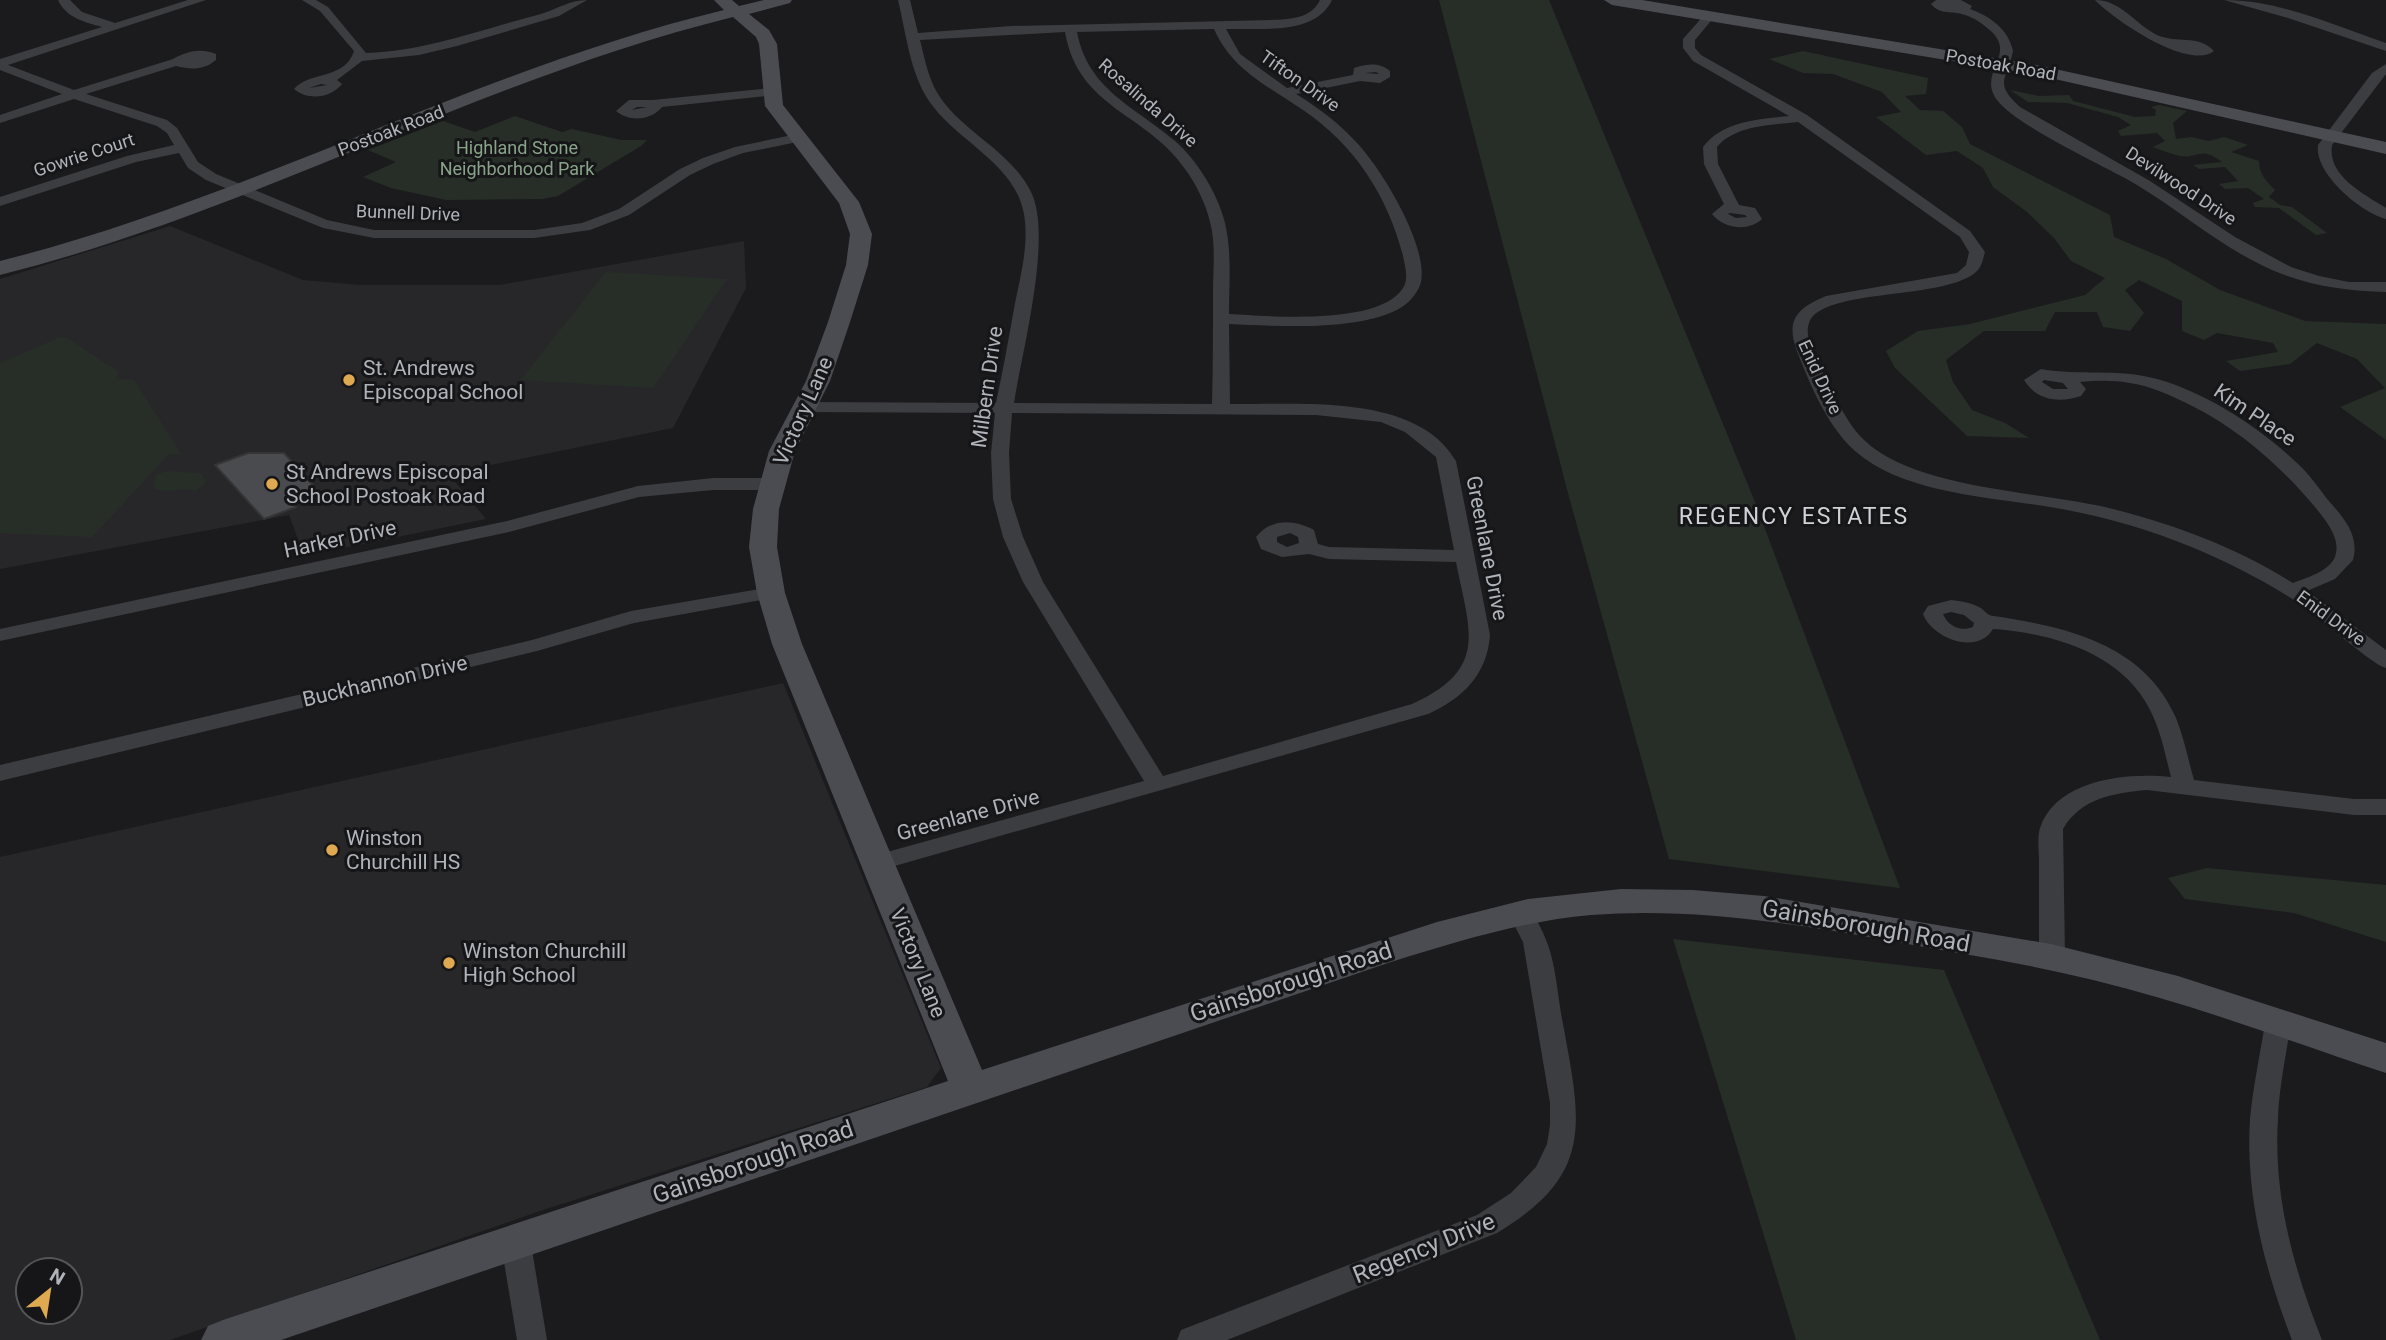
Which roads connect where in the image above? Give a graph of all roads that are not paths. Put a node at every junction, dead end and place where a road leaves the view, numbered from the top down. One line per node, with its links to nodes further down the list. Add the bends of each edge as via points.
1 (64, 0): 16 (street, via 72,11)
2 (200, 0): 16 (street)
3 (308, 0): 21 (street, via 324,9 357,44)
4 (580, 0): 21 (street, via 559,11 438,49)
5 (784, 0): 12 (street, Postoak Road)
6 (904, 0): 18 (street, Milbern Drive)
7 (1326, 0): 15 (street, via 1316,14 1299,20)
8 (1612, 0): 11 (street, Postoak Road)
9 (2101, 0): 19 (street, via 2152,37)
10 (2230, 0): 20 (street, via 2292,15)
11 (1639, 2): 14 (street, Postoak Road)
12 (730, 6): 28 (street, Victory Lane, via 765,38); 38 (street, Postoak Road)
13 (1963, 10): 24 (street, via 2002,37 2007,47)
14 (1709, 16): 24 (street, Postoak Road); 32 (street, Enid Drive, via 1689,39 1697,58)
15 (1219, 26): 17 (street); 29 (street, Tifton Drive, via 1223,41 1238,61)
16 (115, 27): 23 (street)
17 (1070, 29): 18 (street); 44 (street, Rosalinda Drive, via 1076,59 1095,86 1166,139 1204,187 1218,223)
18 (914, 37): 47 (street, Milbern Drive, via 934,99 1009,171 1024,192 1031,213 1033,248)
19 (2177, 45)
20 (2386, 47)
21 (359, 57): 27 (street)
22 (177, 62): 30 (street)
23 (0, 64): 30 (street, Bunnell Drive)
24 (2002, 64): 34 (street, Postoak Road); 43 (street, Devilwood Drive, via 1996,85 2013,108 2147,184 2258,259 2320,281)
25 (2386, 68): 34 (street)
26 (1360, 77): 29 (street)
27 (328, 80)
28 (771, 92): 31 (street); 35 (street, Victory Lane, via 774,106)
29 (1287, 92): 44 (street, Tifton Drive, via 1340,134 1382,183 1406,240 1414,274 1412,288 1398,302 1356,317)
30 (73, 94): 33 (street); 36 (street, Bunnell Drive, via 162,122)
31 (653, 104)
32 (1802, 118): 40 (street, via 1748,125 1717,137 1710,145 1709,159); 52 (street, Enid Drive, via 1965,234 1977,251 1973,267 1953,279 1832,299 1805,315 1799,327 1803,345 1838,417 1859,446 1888,464 1932,480 2068,504 2149,525 2238,560)
33 (0, 119)
34 (2332, 136): 37 (street, Postoak Road); 41 (street, via 2323,149 2328,169)
35 (797, 138): 38 (street, Bunnell Drive, via 708,161 615,217 550,233 395,235 353,231 323,224); 46 (street, Victory Lane, via 849,202 860,225 861,243 839,322)
36 (181, 148): 38 (street, Bunnell Drive, via 192,166); 39 (street, Gowrie Court, via 131,159)
37 (2386, 148)
38 (240, 190): 42 (street, Postoak Road, via 124,233)
39 (0, 202)
40 (1733, 208)
41 (2386, 215)
42 (0, 268)
43 (2386, 287)
44 (1222, 319): 48 (street, Rosalinda Drive)
45 (2070, 379): 52 (street, Kim Place, via 2107,375 2163,387 2236,427 2292,468 2336,521 2346,541 2344,559 2336,570)
46 (805, 407): 47 (street, Greenlane Drive); 49 (street, Victory Lane, via 785,443)
47 (1004, 409): 48 (street, Greenlane Drive); 58 (street, Milbern Drive, via 1000,479 1013,537 1033,582)
48 (1221, 410): 51 (street, Greenlane Drive, via 1356,412 1411,428 1447,461)
49 (772, 484): 53 (street, Victory Lane, via 763,537); 55 (street, Harker Drive, via 713,484 638,492 509,526)
50 (1306, 547): 51 (street, via 1341,554)
51 (1464, 556): 58 (street, Greenlane Drive, via 1480,651 1475,666 1453,691 1420,709)
52 (2293, 590): 56 (street, Enid Drive)
53 (771, 593): 57 (street, Buckhannon Drive, via 631,617 537,645); 61 (street, Victory Lane, via 786,643)
54 (1984, 621): 59 (street, via 2062,634 2127,668 2155,699)
55 (0, 635)
56 (2386, 661)
57 (0, 772)
58 (1157, 784): 61 (street, Greenlane Drive)
59 (2184, 785): 60 (street, via 2335,805); 63 (street, via 2147,782 2111,786 2083,796 2062,811 2051,829)
60 (2386, 807)
61 (877, 863): 66 (street, Victory Lane)
62 (1520, 913): 63 (street, Gainsborough Road, via 1619,901 1741,905); 66 (street, Gainsborough Road, via 1378,953); 70 (street, Regency Drive, via 1535,942 1564,1103 1558,1153 1540,1185 1512,1210 1487,1224)
63 (2052, 957): 64 (street, Gainsborough Road)
64 (2278, 1023): 65 (street, Gainsborough Road); 71 (street, via 2264,1120 2264,1169 2280,1256)
65 (2386, 1058)
66 (970, 1088): 67 (street, Gainsborough Road)
67 (516, 1244): 68 (street, Gainsborough Road); 69 (street)
68 (223, 1340)
69 (532, 1340)
70 (1192, 1340)
71 (2307, 1340)

